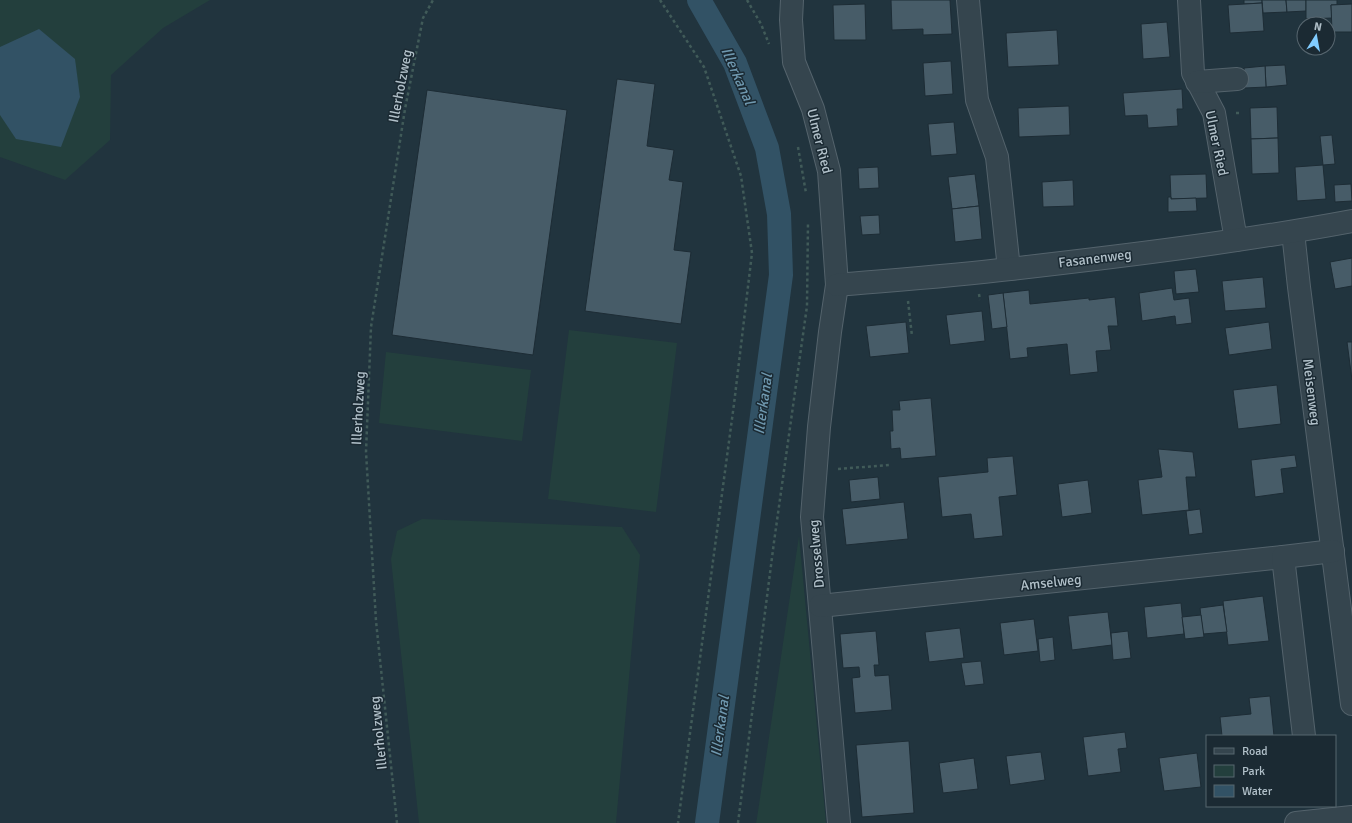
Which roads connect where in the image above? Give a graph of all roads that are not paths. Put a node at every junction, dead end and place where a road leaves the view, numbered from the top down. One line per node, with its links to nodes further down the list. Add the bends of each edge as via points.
1 (792, 0): 10 (street, Ulmer Ried, via 794,62 814,110 829,171)
2 (968, 0): 9 (street, via 977,100 997,157)
3 (1189, 0): 5 (street, Ulmer Ried, via 1193,73)
4 (1236, 79): 5 (street)
5 (1197, 82): 8 (street, Ulmer Ried, via 1214,113)
6 (1352, 221): 7 (street, Fasanenweg)
7 (1293, 232): 8 (street, Fasanenweg); 11 (street, Meisenweg)
8 (1236, 240): 9 (street, Fasanenweg)
9 (1009, 269): 10 (street, Fasanenweg)
10 (838, 285): 13 (street, Drosselweg, via 830,332 812,517)
11 (1333, 551): 12 (street); 14 (street, Meisenweg)
12 (1283, 557): 13 (street, Amselweg); 16 (street)
13 (820, 606): 19 (street, Drosselweg)
14 (1348, 644): 15 (street, Meisenweg)
15 (1352, 704)
16 (1304, 735)
17 (1308, 817): 18 (street)
18 (1352, 817)
19 (839, 823)

